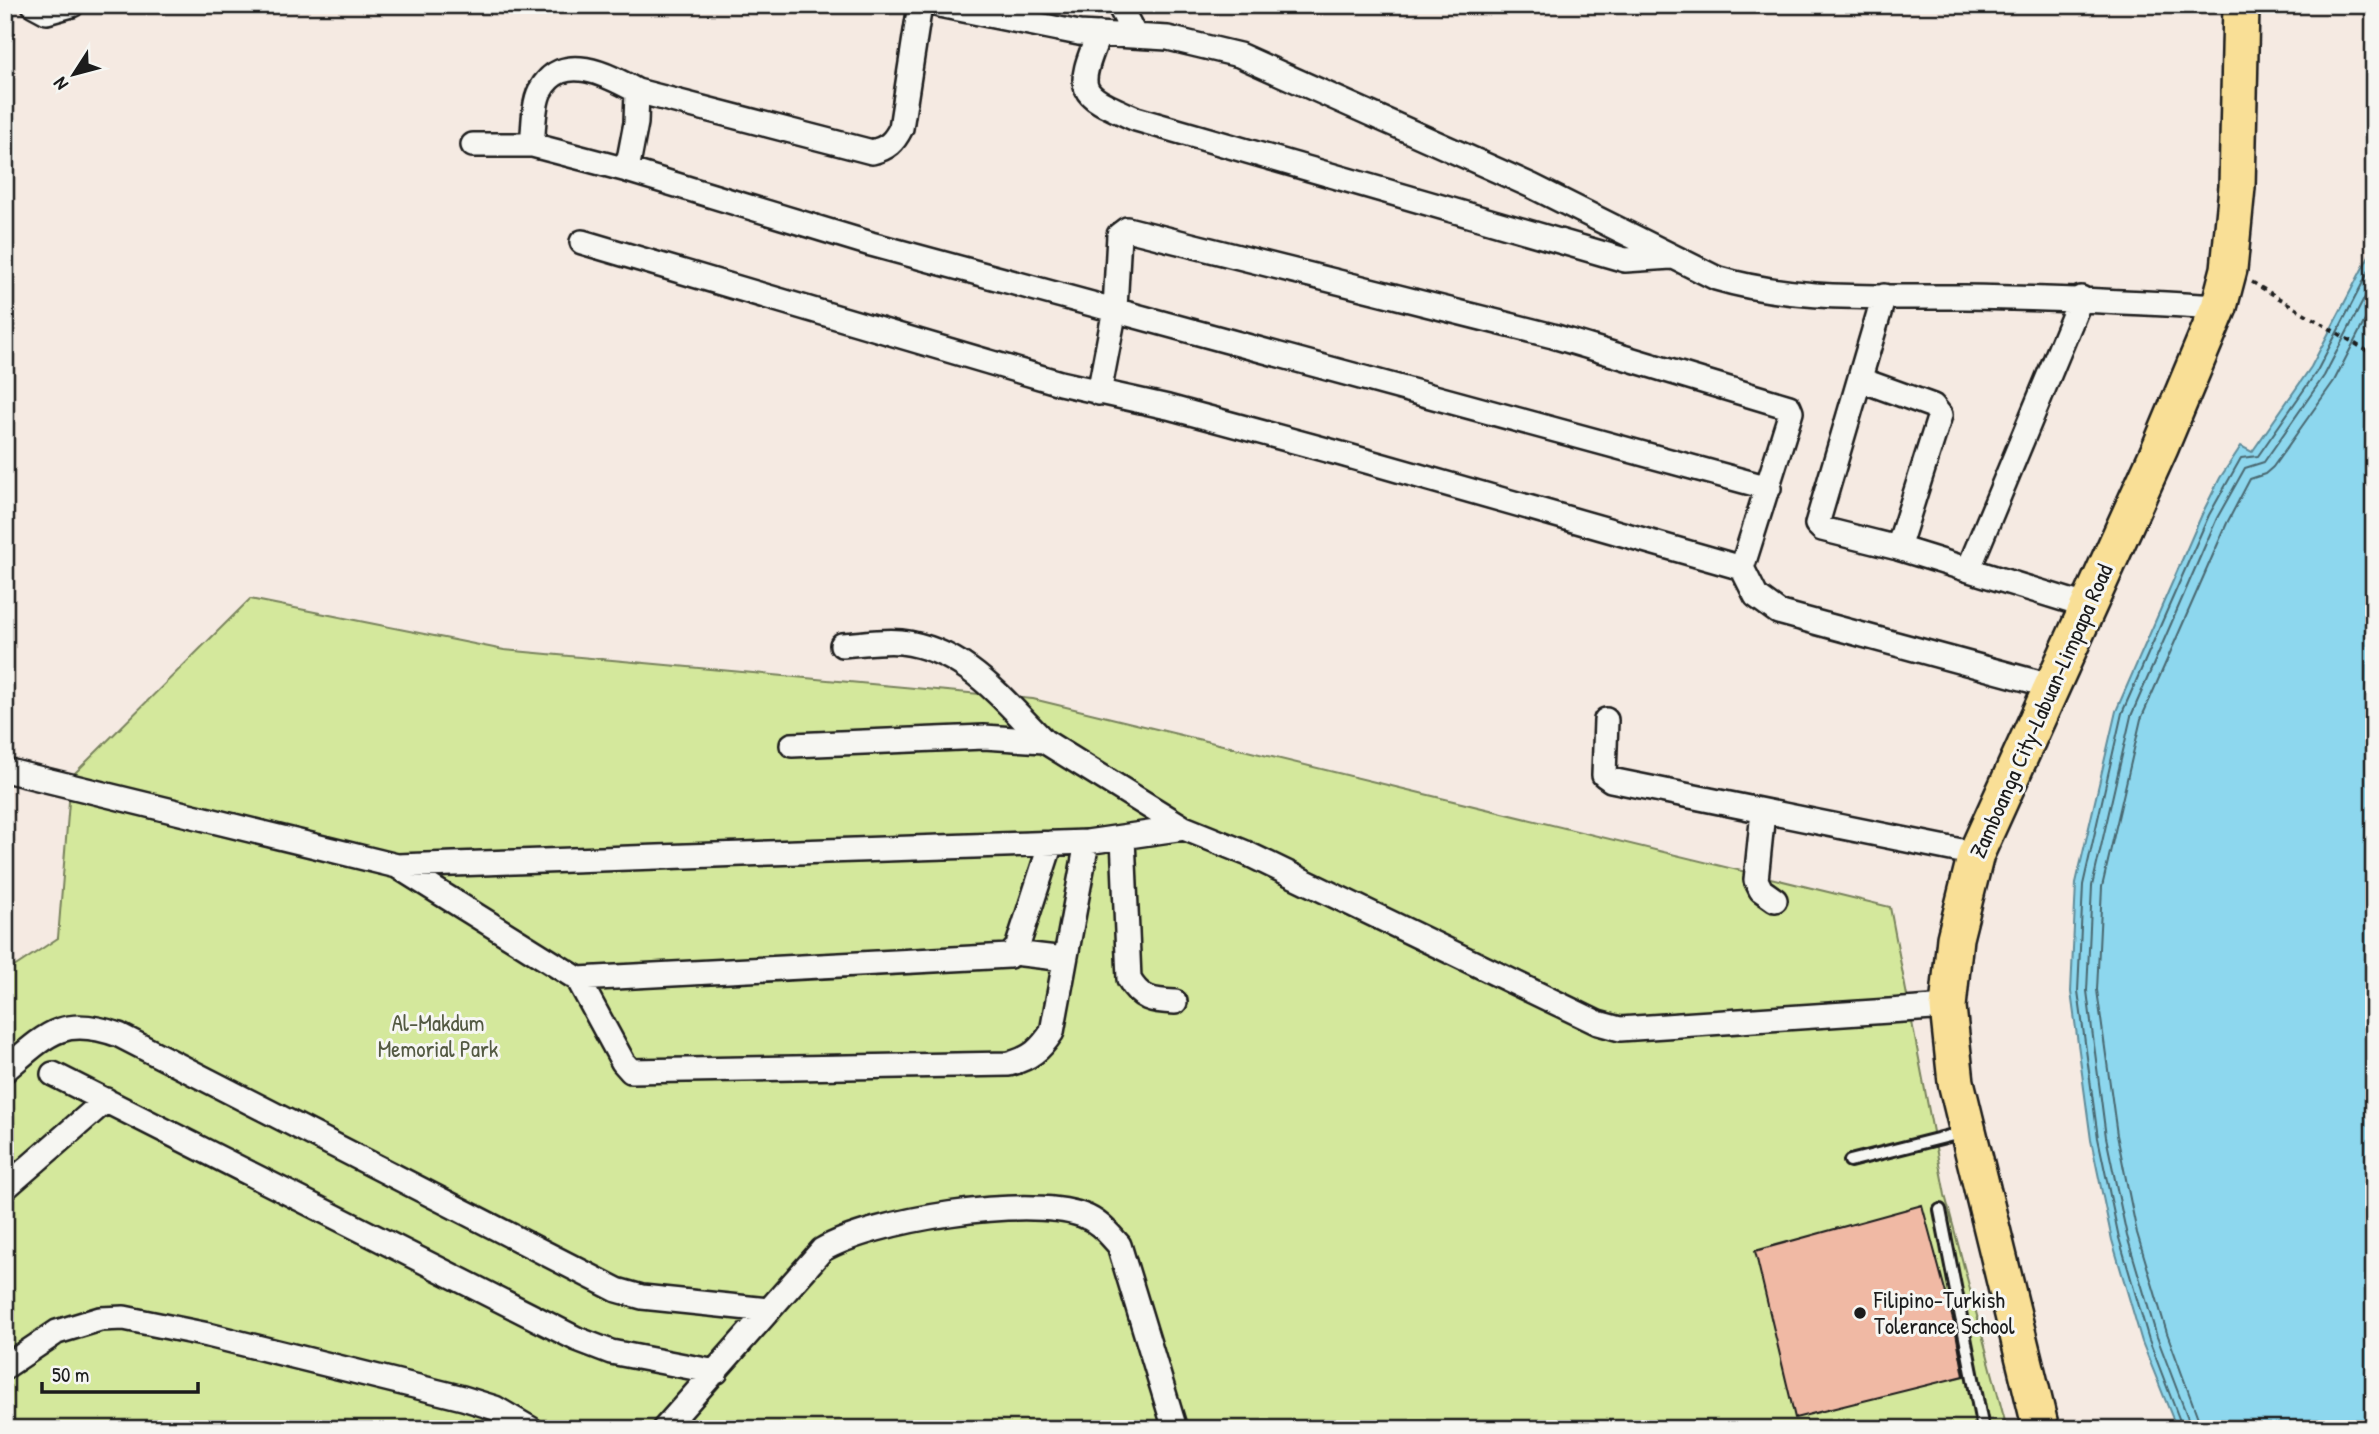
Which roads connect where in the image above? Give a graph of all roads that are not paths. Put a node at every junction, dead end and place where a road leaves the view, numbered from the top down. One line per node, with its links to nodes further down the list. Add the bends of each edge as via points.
1 (34, 5): 2 (street, via 47,12)
2 (72, 5)
3 (920, 5): 9 (street, via 901,128 885,149 873,152)
4 (939, 5): 7 (street)
5 (1119, 5): 8 (street)
6 (2241, 5): 17 (main road, Zamboanga City-Labuan-Limpapa Road, via 2237,187 2229,269)
7 (1099, 34): 8 (street); 14 (street, via 1083,78 1086,91 1095,101 1136,119 1625,260)
8 (1134, 34): 14 (street, via 1239,55 1532,186)
9 (637, 90): 11 (street, via 590,68 560,72 539,93); 12 (street)
10 (474, 145): 11 (street)
11 (532, 145): 12 (street)
12 (627, 170): 18 (street, via 871,244)
13 (582, 242): 20 (street)
14 (1671, 257): 15 (street, via 1749,288)
15 (1884, 296): 16 (street); 19 (street)
16 (2081, 298): 17 (street); 24 (street)
17 (2219, 307): 25 (main road, Zamboanga City-Labuan-Limpapa Road)
18 (1115, 309): 20 (street); 21 (street); 21 (street, via 1119,235 1127,229 1553,337 1785,404 1791,412)
19 (1861, 380): 22 (street, via 1933,406 1940,415); 22 (street, via 1816,520 1822,529)
20 (1100, 393): 23 (street, via 1338,453)
21 (1769, 488): 23 (street)
22 (1898, 548): 24 (street)
23 (1742, 568): 27 (street, via 1756,596 1778,612)
24 (1969, 568): 25 (street)
25 (2086, 606): 27 (main road, Zamboanga City-Labuan-Limpapa Road)
26 (842, 645): 29 (street, via 901,642 948,655 975,671)
27 (2051, 686): 37 (main road, Zamboanga City-Labuan-Limpapa Road)
28 (1606, 720): 32 (street, via 1603,767 1611,780)
29 (1044, 741): 30 (street, via 985,737); 33 (street)
30 (792, 745)
31 (5, 770): 38 (street)
32 (1763, 812): 37 (street); 39 (street, via 1756,880)
33 (1184, 828): 34 (street); 44 (street, via 1246,853 1598,1023 1620,1029)
34 (1124, 838): 35 (street); 43 (street, via 1129,979 1149,1001)
35 (1087, 842): 36 (street); 41 (street)
36 (1051, 843): 38 (street); 40 (street)
37 (1976, 854): 44 (main road, Zamboanga City-Labuan-Limpapa Road, via 1955,938)
38 (397, 866): 42 (street)
39 (1775, 900)
40 (1014, 953): 41 (street); 42 (street)
41 (1065, 960): 42 (street, via 1052,1032 1028,1059 1009,1064 631,1071)
42 (578, 979)
43 (1175, 1002)
44 (1948, 1007): 48 (main road, Zamboanga City-Labuan-Limpapa Road)
45 (5, 1070): 52 (street, via 57,1031 73,1025 93,1026 617,1290 642,1297)
46 (53, 1074): 47 (street)
47 (106, 1100): 50 (street); 54 (street, via 577,1339 611,1352)
48 (1967, 1131): 49 (lane); 59 (main road, Zamboanga City-Labuan-Limpapa Road)
49 (1850, 1161)
50 (5, 1188)
51 (1940, 1210): 58 (lane)
52 (768, 1310): 54 (street); 57 (street, via 822,1250 838,1240 1001,1207 1082,1215 1101,1225 1119,1245)
53 (7, 1364): 55 (street, via 67,1328 124,1318 463,1398 495,1408)
54 (716, 1372): 56 (street)
55 (531, 1429)
56 (664, 1429)
57 (1175, 1429)
58 (1983, 1429)
59 (2041, 1429)

